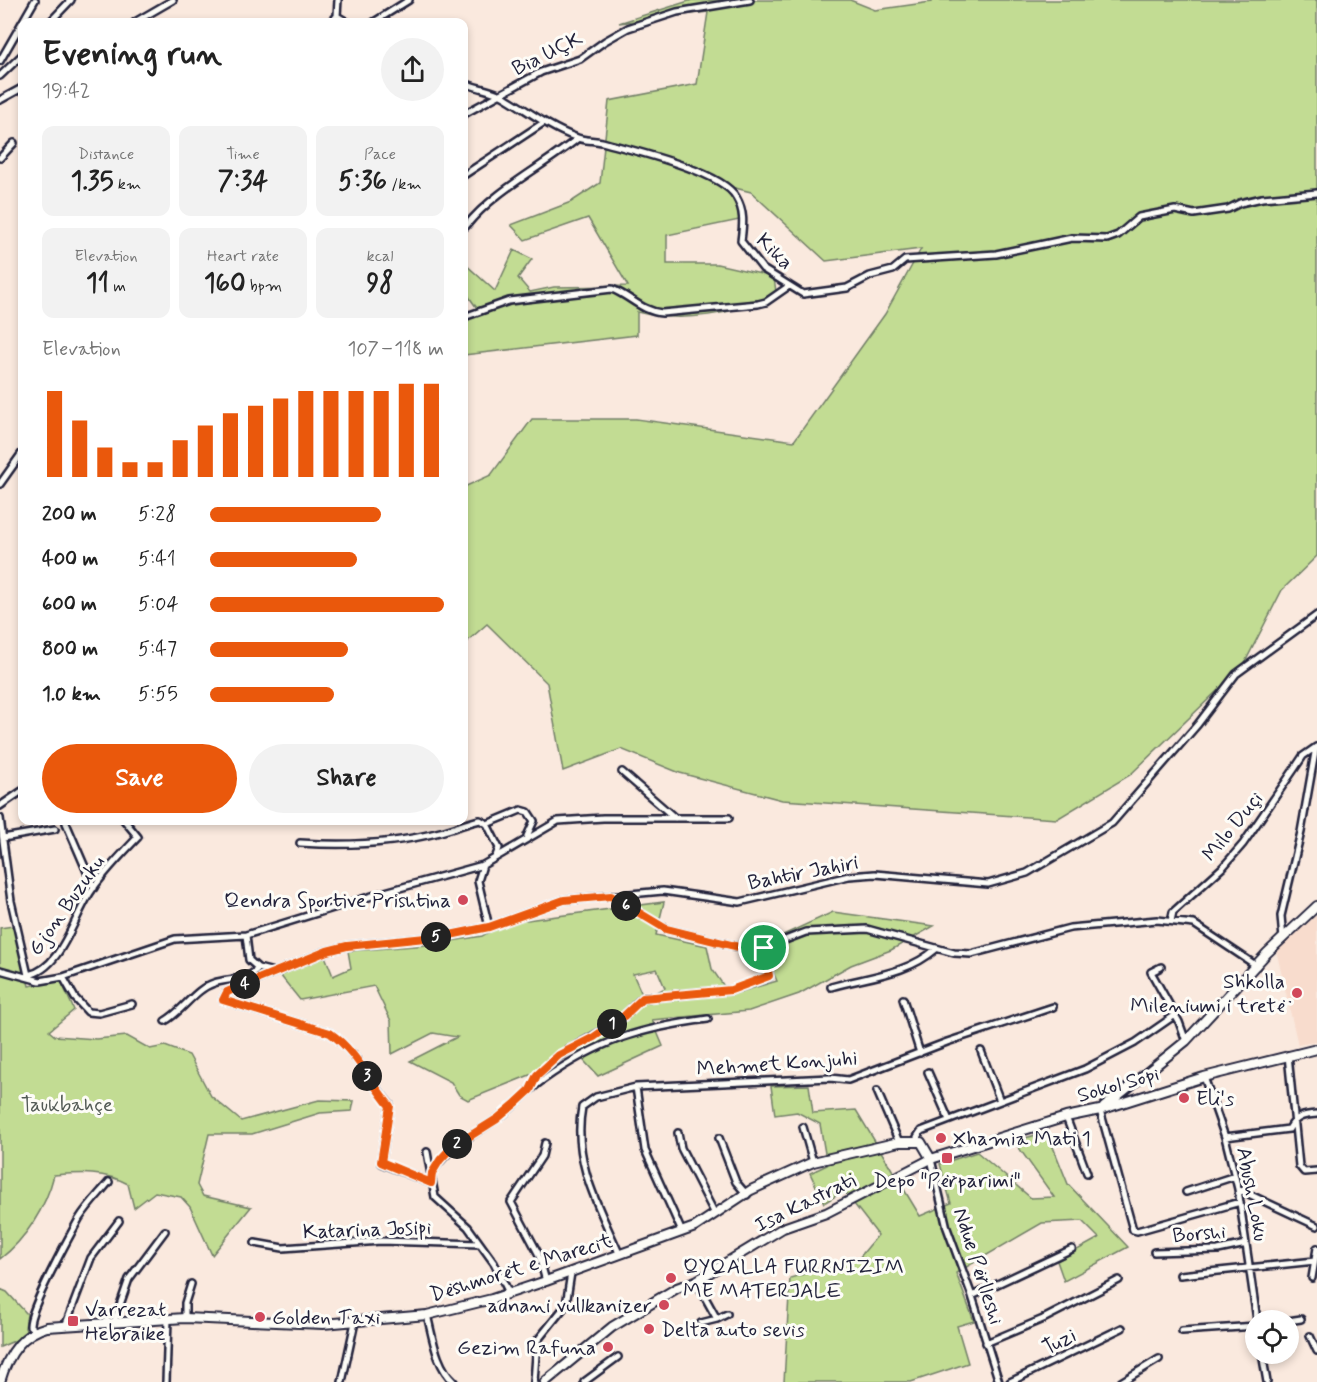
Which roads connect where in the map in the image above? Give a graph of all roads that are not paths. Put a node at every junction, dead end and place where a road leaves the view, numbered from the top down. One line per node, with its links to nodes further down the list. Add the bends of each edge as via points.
1 (35, 0): 8 (street)
2 (71, 0): 9 (street)
3 (173, 0): 10 (street)
4 (338, 0): 7 (street)
5 (409, 0): 12 (street)
6 (750, 0): 19 (street, Bia UÇK, via 677,12 628,28 580,59 541,72)
7 (337, 16): 11 (street)
8 (25, 18)
9 (54, 18)
10 (142, 18)
11 (340, 18)
12 (380, 18)
13 (18, 30): 15 (street)
14 (18, 59): 16 (street)
15 (0, 61)
16 (0, 76)
17 (468, 85): 19 (street, Kika)
18 (18, 90): 20 (street)
19 (501, 95): 21 (street, Bia UÇK); 22 (street, Kika)
20 (0, 99)
21 (468, 112)
22 (543, 123): 23 (street, Kika); 26 (street)
23 (577, 139): 28 (street, via 501,194); 29 (street, Kika, via 669,160 727,185 736,195 744,219 741,241 763,269)
24 (14, 143): 25 (street)
25 (0, 158)
26 (468, 173)
27 (1317, 193): 29 (street, via 1262,198 1194,214 1175,210 1139,217 1118,235 1107,238 1072,238 996,254 905,260 893,270 848,288 802,294)
28 (468, 224)
29 (789, 286): 30 (street, Kika, via 758,304 662,313 649,312 612,289 509,301)
30 (468, 316)
31 (18, 459): 32 (street)
32 (0, 484)
33 (1317, 615): 53 (street, Bahtir Jahiri, via 1236,674 1112,823 1027,873 988,884 875,874 849,876 740,902 663,891)
34 (1316, 746): 55 (street, Milo Duçi, via 1299,762 1243,844 1173,912); 58 (street, via 1281,916)
35 (622, 772): 39 (street)
36 (18, 793): 37 (street)
37 (0, 806)
38 (0, 818): 48 (street)
39 (675, 818): 40 (street); 47 (street, via 558,821)
40 (729, 818)
41 (468, 824): 42 (street, via 480,820)
42 (487, 824): 47 (street, via 521,810 528,812 534,822); 50 (street, via 499,848)
43 (67, 825): 52 (street)
44 (128, 825): 52 (street, Gjon Buzuku, via 138,837)
45 (464, 825): 49 (street, via 439,833 371,843)
46 (55, 830): 48 (street)
47 (526, 837): 50 (street)
48 (3, 838): 66 (street, via 11,901)
49 (300, 843)
50 (495, 856): 51 (street)
51 (483, 865): 56 (street, via 478,881); 57 (street)
52 (94, 888): 66 (street, Gjon Buzuku, via 53,959 37,974)
53 (611, 896): 56 (street, Bahtir Jahiri, via 564,900); 59 (street, via 666,929 747,949)
54 (1317, 906): 58 (street)
55 (1172, 921): 60 (street, via 1070,928 971,954); 61 (street, via 1194,924)
56 (489, 927): 65 (street, Bahtir Jahiri, via 445,936 347,946)
57 (246, 935): 62 (street, via 249,960); 67 (street, via 175,939)
58 (1283, 939): 61 (street)
59 (764, 948): 60 (street, via 806,933 867,929); 83 (street, via 769,976 731,990 643,998 594,1037 559,1055 537,1075)
60 (936, 949): 68 (street, via 920,963 900,971)
61 (1257, 966): 75 (street)
62 (258, 968): 65 (street); 74 (street, via 254,974 212,983)
63 (1161, 968): 72 (street, via 1151,972)
64 (0, 970): 66 (street)
65 (274, 972): 106 (street, Bahtir Jahiri, via 227,992 223,1000 330,1033 345,1044 390,1106 381,1162)
66 (28, 975): 67 (street, via 40,981)
67 (63, 977): 70 (street, via 88,1012)
68 (831, 987)
69 (903, 999): 78 (street)
70 (132, 1004)
71 (1053, 1007): 78 (street, Mehmet Konjuhi)
72 (1174, 1016): 75 (street); 85 (street, via 1135,1043 1085,1069)
73 (708, 1018): 83 (street, via 654,1027 606,1042)
74 (165, 1021)
75 (1186, 1041): 86 (street)
76 (1317, 1049): 79 (street, Sokol Sopi)
77 (981, 1051): 85 (street)
78 (920, 1053): 82 (street, Mehmet Konjuhi, via 848,1080 830,1077)
79 (1288, 1055): 81 (street, Sokol Sopi); 89 (street)
80 (928, 1072): 90 (street)
81 (1204, 1077): 86 (street, Sokol Sopi); 93 (street, Abush Loku)
82 (636, 1087): 115 (street, via 645,1150); 122 (street, Mehmet Konjuhi, via 596,1097 582,1107 577,1131 592,1191)
83 (530, 1090): 102 (street, via 497,1119 451,1148)
84 (877, 1091): 95 (street)
85 (1000, 1101): 90 (street)
86 (1100, 1110): 88 (street, Sokol Sopi); 110 (street, via 1133,1230)
87 (1317, 1114): 89 (street)
88 (1066, 1117): 99 (street, Sokol Sopi); 103 (street)
89 (1294, 1119): 93 (street, via 1289,1129); 101 (street, via 1300,1168 1304,1172)
90 (949, 1120): 96 (street, via 920,1132 917,1137)
91 (802, 1127): 100 (street)
92 (678, 1133): 111 (street, via 681,1148)
93 (1225, 1137): 104 (street, Abush Loku)
94 (719, 1138): 109 (street, via 736,1182)
95 (899, 1142): 96 (street, Dëshmorët e Marecit); 100 (street, Dëshmorët e Marecit)
96 (921, 1142): 99 (street)
97 (545, 1143): 129 (street, via 542,1156 511,1202 538,1253)
98 (427, 1152): 102 (street)
99 (931, 1159): 130 (street, Isa Kastrati, via 826,1213 783,1228); 133 (street, Ndue Përlleshi, via 947,1228)
100 (813, 1162): 109 (street, Dëshmorët e Marecit)
101 (1317, 1171)
102 (432, 1173): 106 (street)
103 (1087, 1173)
104 (1235, 1176): 107 (street, Abush Loku); 108 (street)
105 (109, 1182): 146 (street, via 80,1218 39,1298 29,1319)
106 (431, 1183): 117 (street, via 439,1202 455,1213)
107 (1238, 1189): 110 (street, Abush Loku); 113 (street)
108 (1186, 1192)
109 (747, 1195): 111 (street, Dëshmorët e Marecit)
110 (1240, 1203): 118 (street, Abush Loku)
111 (715, 1214): 115 (street, Dëshmorët e Marecit)
112 (119, 1221): 143 (street, via 91,1258)
113 (1317, 1226)
114 (165, 1232): 140 (street, via 129,1279)
115 (681, 1233): 122 (street, Dëshmorët e Marecit)
116 (255, 1243): 117 (street, Katarina Josipi, via 283,1248 373,1241)
117 (480, 1244): 132 (street)
118 (1246, 1244): 121 (street, Borshi, via 1218,1250); 124 (street, Abush Loku)
119 (1317, 1248): 123 (street)
120 (1072, 1249): 133 (street)
121 (1154, 1252)
122 (619, 1253): 125 (street, Dëshmorët e Marecit)
123 (1315, 1261): 124 (street); 127 (street)
124 (1249, 1267): 126 (street); 134 (street, Abush Loku)
125 (571, 1273): 129 (street, Dëshmorët e Marecit); 159 (street, via 564,1308 537,1341)
126 (1180, 1275)
127 (1312, 1278)
128 (1119, 1280): 149 (street)
129 (546, 1281): 132 (street, Dëshmorët e Marecit)
130 (696, 1281): 139 (street); 154 (street, Isa Kastrati, via 612,1327)
131 (191, 1284): 137 (street)
132 (509, 1293): 136 (street, Dëshmorët e Marecit)
133 (972, 1296): 149 (street, Ndue Përlleshi)
134 (1255, 1310)
135 (727, 1314): 139 (street)
136 (426, 1315): 141 (street, Dëshmorët e Marecit); 158 (street, via 439,1361)
137 (185, 1318): 138 (street, Dëshmorët e Marecit); 141 (street, Dëshmorët e Marecit)
138 (168, 1319): 140 (street, Dëshmorët e Marecit); 156 (street)
139 (717, 1319): 142 (street)
140 (114, 1322): 143 (street, Dëshmorët e Marecit)
141 (356, 1322): 157 (street)
142 (701, 1323)
143 (66, 1324): 146 (street, Dëshmorët e Marecit)
144 (1245, 1327): 147 (street)
145 (1122, 1328): 162 (street, Tuzi)
146 (36, 1331): 155 (street, Dëshmorët e Marecit, via 10,1353)
147 (1182, 1331)
148 (1310, 1336): 150 (street)
149 (986, 1343): 161 (street, Ndue Përlleshi)
150 (1317, 1351)
151 (618, 1357): 160 (street)
152 (1159, 1359): 163 (street)
153 (1264, 1364): 164 (street)
154 (547, 1381)
155 (0, 1382)
156 (166, 1382)
157 (342, 1382)
158 (454, 1382)
159 (534, 1382)
160 (584, 1382)
161 (999, 1382)
162 (1010, 1382)
163 (1121, 1382)
164 (1267, 1382)

